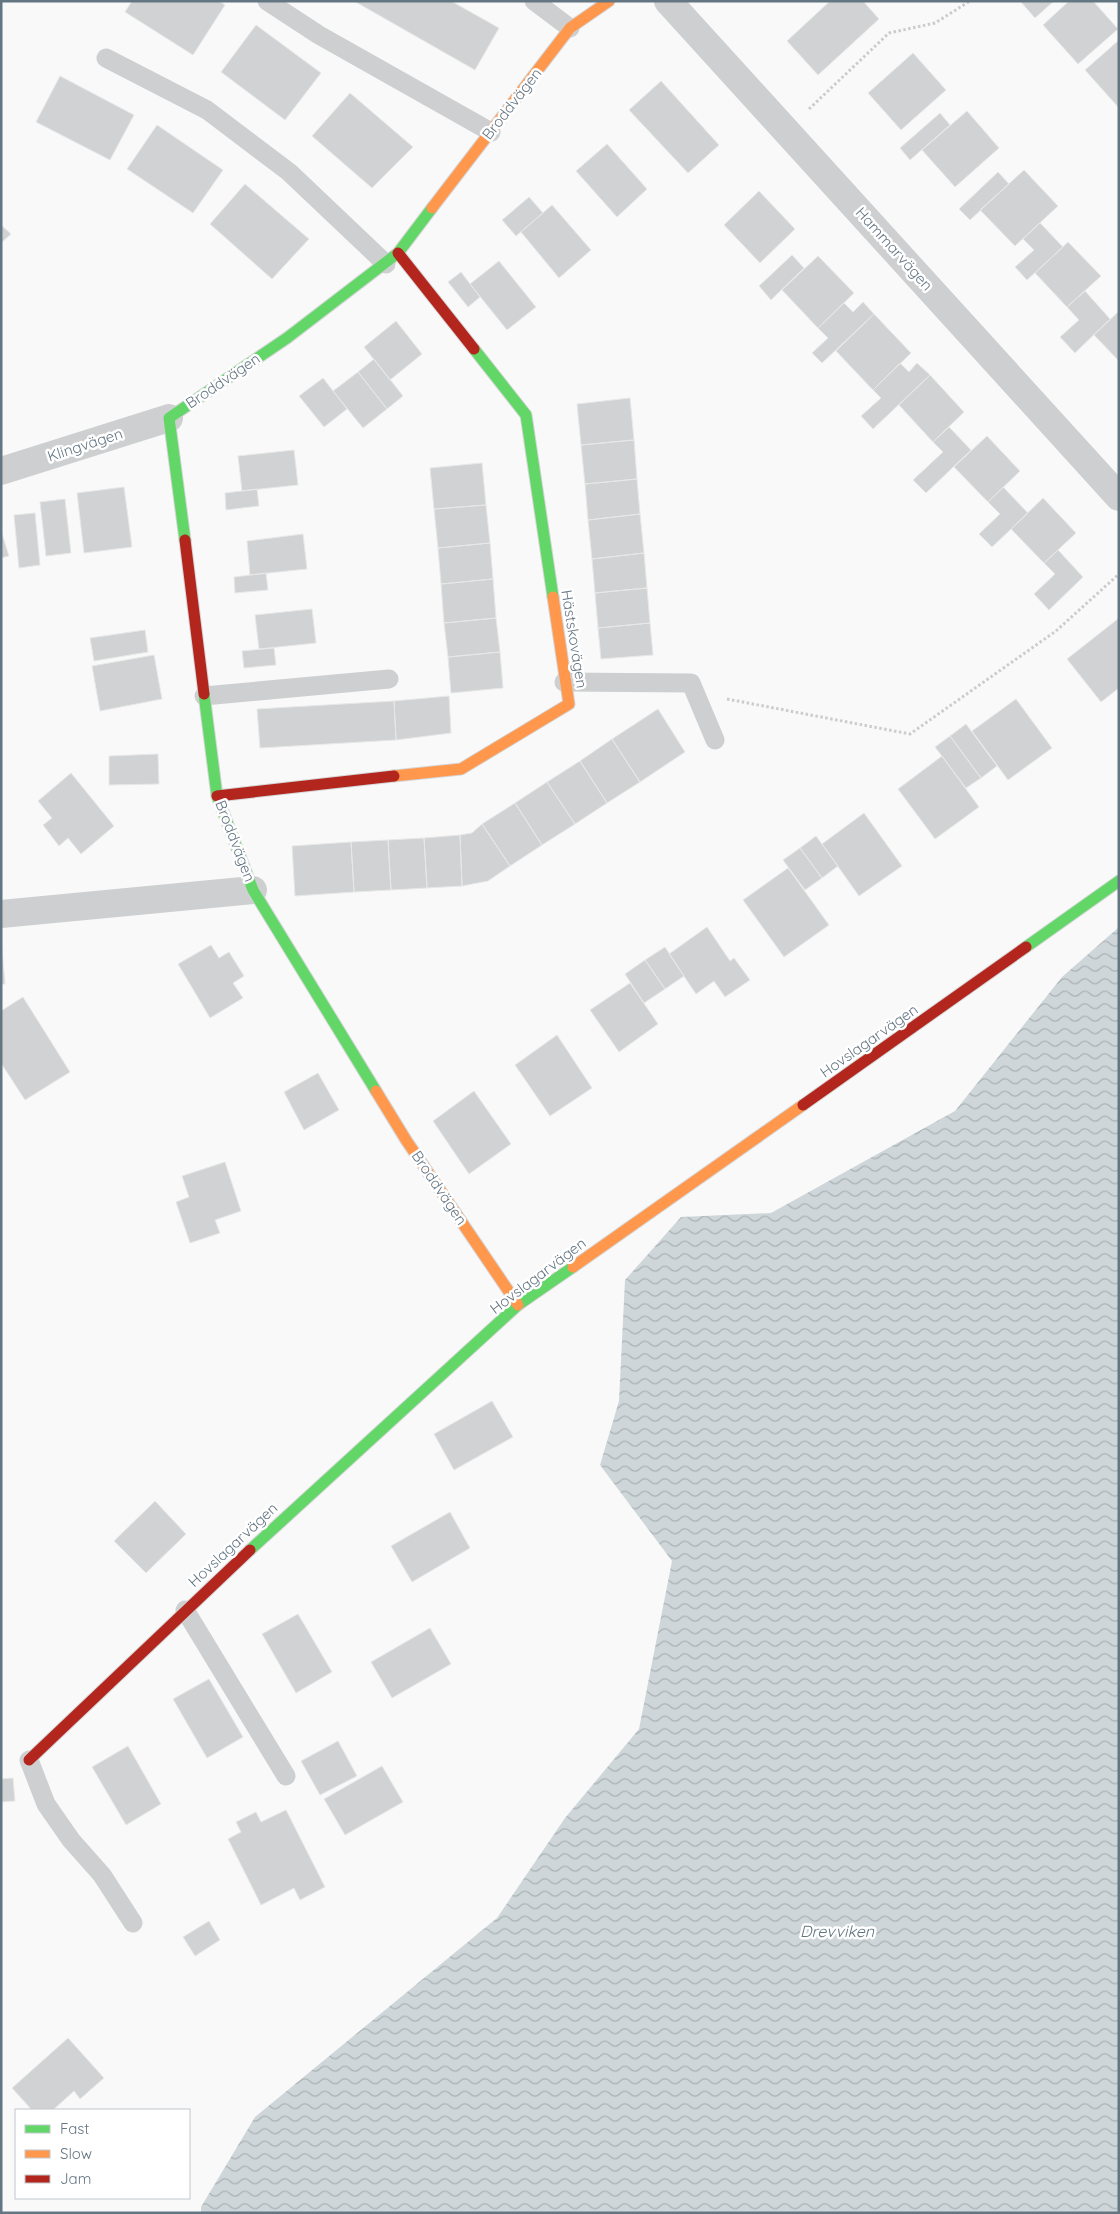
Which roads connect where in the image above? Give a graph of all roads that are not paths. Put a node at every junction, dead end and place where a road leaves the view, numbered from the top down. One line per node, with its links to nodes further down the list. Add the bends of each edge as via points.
1 (267, 1): 7 (lane, via 319,35)
2 (534, 1): 5 (lane)
3 (609, 1): 5 (street, Broddvägen)
4 (668, 1): 11 (street, Hammarvägen)
5 (570, 28): 7 (street, Broddvägen)
6 (106, 58): 8 (lane, via 207,110)
7 (491, 132): 8 (street, Broddvägen)
8 (392, 258): 9 (street, Broddvägen, via 287,338); 13 (street, Hästskovägen, via 526,415)
9 (169, 418): 10 (street, Klingvägen); 14 (street, Broddvägen)
10 (1, 472)
11 (1119, 497)
12 (389, 679): 14 (lane)
13 (564, 682): 15 (lane, via 691,683); 16 (street, Hästskovägen, via 569,704 461,769)
14 (204, 696): 16 (street, Broddvägen)
15 (715, 740)
16 (217, 796): 18 (street, Broddvägen)
17 (1119, 881): 20 (street, Hovslagarvägen)
18 (253, 890): 19 (street, Broddvägen); 20 (street, Broddvägen, via 406,1140)
19 (1, 914)
20 (518, 1305): 21 (street, Hovslagarvägen)
21 (185, 1610): 22 (street, Hovslagarvägen); 23 (lane)
22 (29, 1760): 24 (lane, via 46,1804 71,1840 102,1875)
23 (286, 1776)
24 (133, 1923)

